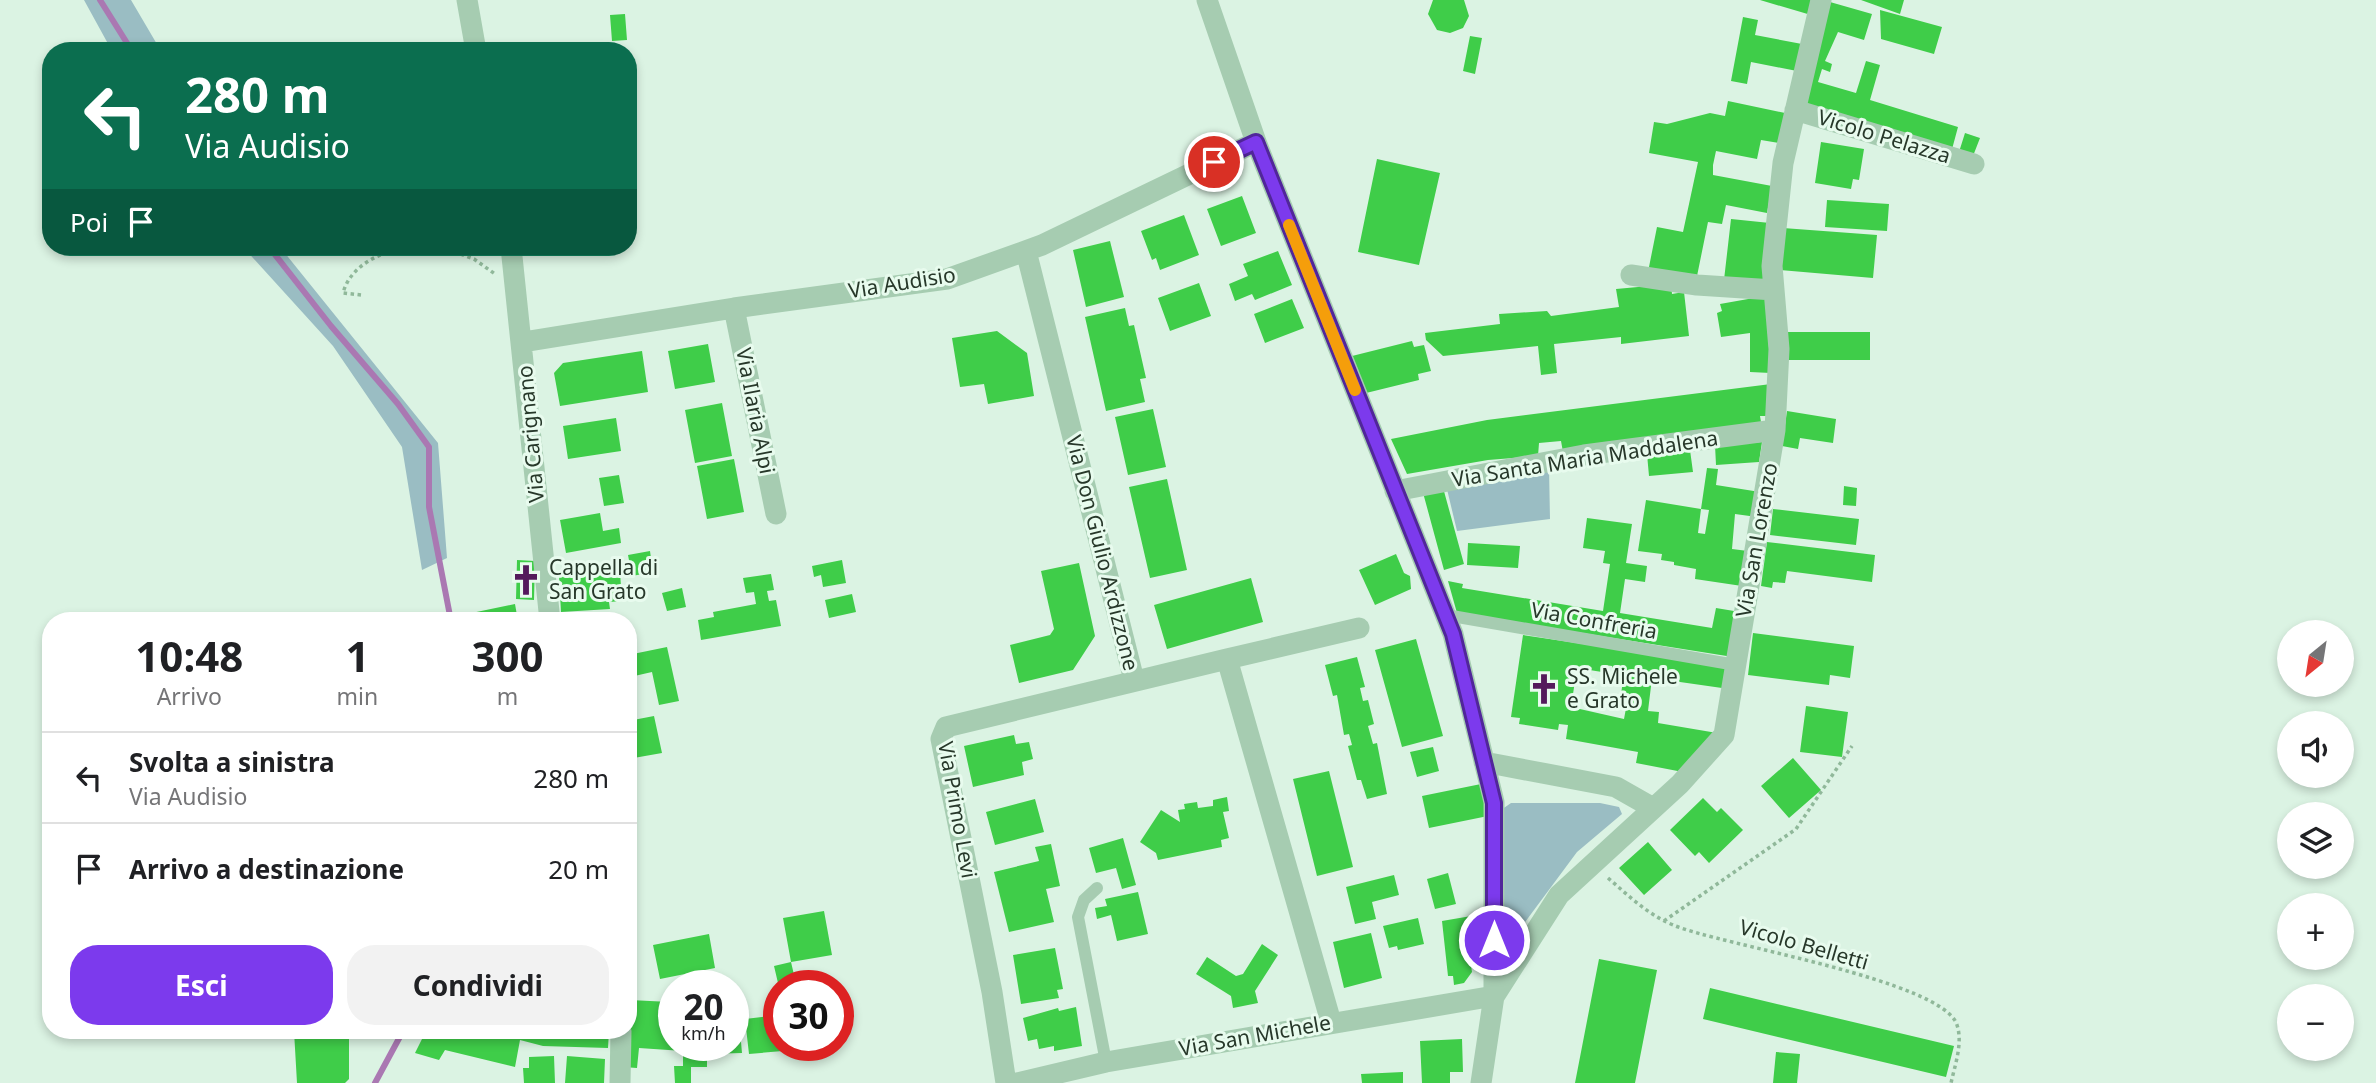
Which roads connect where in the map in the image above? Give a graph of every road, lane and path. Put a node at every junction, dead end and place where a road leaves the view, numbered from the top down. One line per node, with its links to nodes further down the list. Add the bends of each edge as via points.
1 (467, 0): 4 (street)
2 (1207, 0): 6 (street)
3 (1821, 0): 5 (street, Via San Lorenzo)
4 (474, 42)
5 (1795, 110): 7 (street, Vicolo Pelazza); 14 (street, Via San Lorenzo, via 1783,163 1772,266)
6 (1256, 142): 8 (street, Via Audisio); 19 (street)
7 (1974, 164)
8 (1026, 251): 16 (street, Via Audisio, via 947,279); 26 (street, Via Don Giulio Ardizzone)
9 (380, 256): 15 (path, via 347,279 343,293)
10 (466, 256): 13 (path)
11 (511, 256): 13 (street, Via Carignano)
12 (1631, 275): 14 (street)
13 (516, 290): 17 (street, Via Carignano)
14 (1774, 290): 18 (street, Via San Lorenzo, via 1779,349)
15 (361, 295)
16 (734, 308): 17 (street, Via Audisio); 20 (street, Via Ilaria Alpi)
17 (523, 342): 21 (street, Via Carignano)
18 (1775, 430): 19 (street, Via Santa Maria Maddalena, via 1584,455); 25 (street, Via San Lorenzo)
19 (1395, 491): 22 (street)
20 (776, 514)
21 (549, 612)
22 (1446, 615): 25 (lane, Via Confreria); 28 (street)
23 (1359, 628): 24 (street, Via Don Giulio Ardizzone)
24 (1227, 659): 26 (street, Via Don Giulio Ardizzone); 34 (street)
25 (1736, 665): 29 (street, Via San Lorenzo, via 1724,735)
26 (1134, 680): 38 (street, Via Primo Levi, via 946,727 941,739)
27 (1852, 746): 32 (path, via 1796,829)
28 (1484, 762): 29 (street, via 1616,787); 33 (street, via 1494,803)
29 (1653, 808): 30 (street, Via San Lorenzo)
30 (1593, 864): 32 (path, Vicolo Belletti, via 1647,913); 33 (street, Via San Lorenzo, via 1559,895)
31 (1097, 888): 36 (lane, via 1084,900 1078,917)
32 (1664, 921): 41 (path, Vicolo Belletti, via 1789,954 1945,1008 1957,1024 1959,1046)
33 (1494, 996): 34 (street, Via San Michele); 40 (street)
34 (1331, 1022): 36 (street, Via San Michele)
35 (621, 1039): 37 (street)
36 (1106, 1062): 39 (street, Via San Michele)
37 (620, 1083)
38 (1006, 1083)
39 (1017, 1083)
40 (1481, 1083)
41 (1951, 1083)

